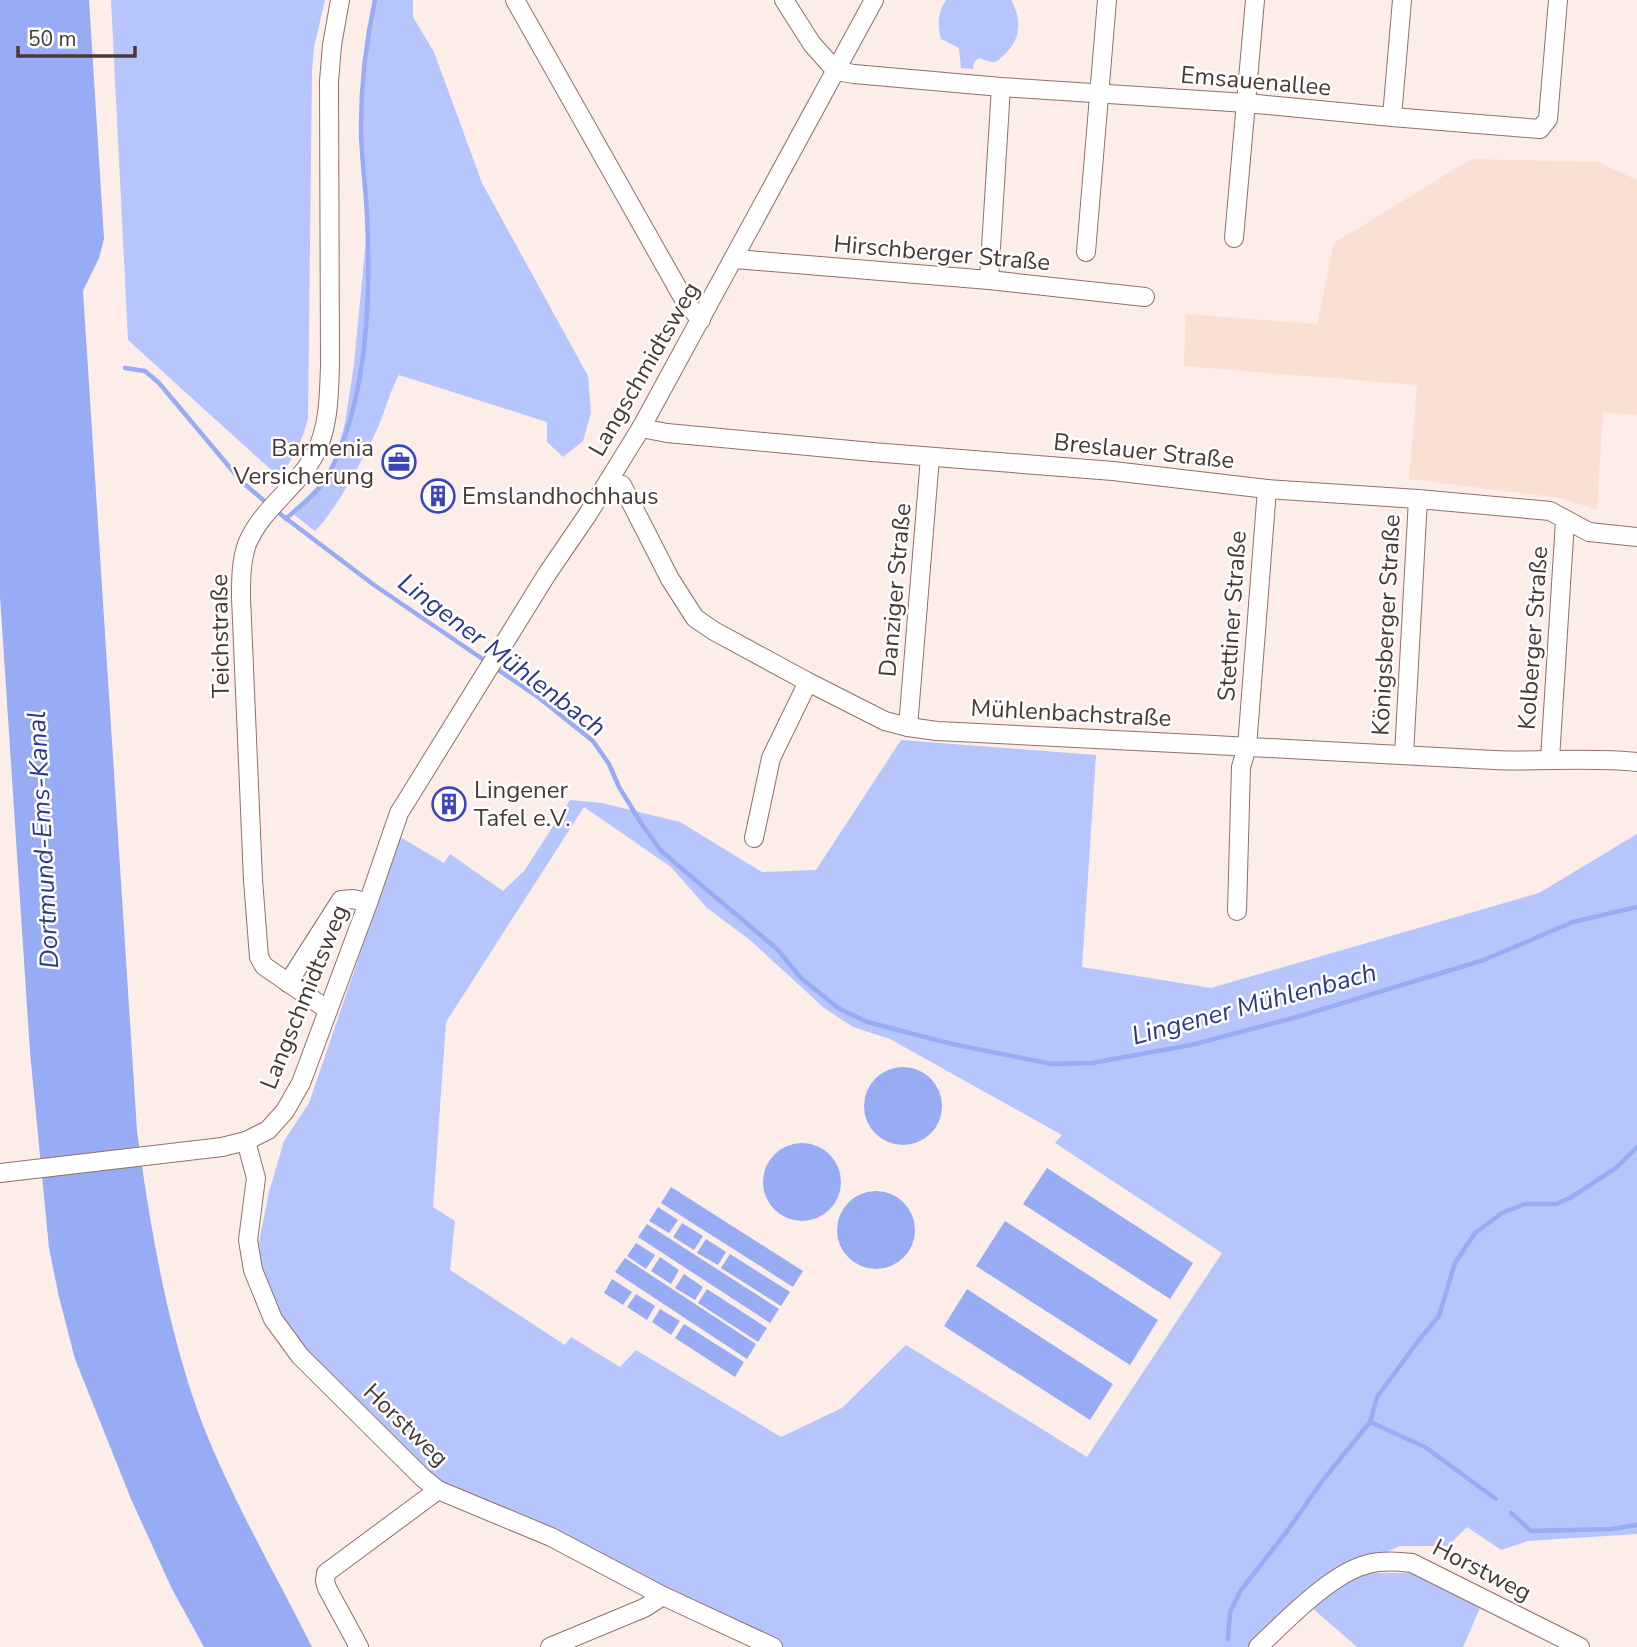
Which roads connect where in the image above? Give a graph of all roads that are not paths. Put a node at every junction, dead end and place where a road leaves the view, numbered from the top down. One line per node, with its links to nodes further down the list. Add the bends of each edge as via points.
1 (340, 0): 36 (street, Teichstraße, via 329,81 328,412 316,452 255,528 241,569 259,957)
2 (515, 0): 19 (street, via 686,303)
3 (785, 0): 9 (street)
4 (874, 0): 9 (street, Langschmidtsweg)
5 (1107, 0): 11 (street)
6 (1255, 0): 12 (street)
7 (1402, 0): 13 (street)
8 (1558, 0): 13 (street, Emsauenallee, via 1548,119 1540,129)
9 (836, 71): 10 (street, Emsauenallee); 16 (street, Langschmidtsweg)
10 (1001, 87): 11 (street, Emsauenallee); 17 (street)
11 (1100, 93): 12 (street, Emsauenallee); 15 (street)
12 (1246, 103): 13 (street, Emsauenallee); 14 (street)
13 (1392, 117)
14 (1234, 238)
15 (1086, 252)
16 (735, 259): 17 (street, Hirschberger Straße); 19 (street, Langschmidtsweg)
17 (989, 281): 18 (street, Hirschberger Straße)
18 (1145, 297)
19 (701, 320): 20 (street, Langschmidtsweg)
20 (641, 428): 21 (street, Breslauer Straße); 22 (street, Langschmidtsweg)
21 (930, 457): 23 (street, Breslauer Straße); 28 (street, Danziger Straße)
22 (609, 480): 27 (street, Mühlenbachstraße, via 622,485 695,618); 34 (street, Langschmidtsweg, via 399,813)
23 (1267, 489): 24 (street, Breslauer Straße); 29 (street, Stettiner Straße)
24 (1418, 499): 25 (street, Breslauer Straße, via 1550,511); 30 (street, Königsberger Straße)
25 (1565, 521): 26 (street, Breslauer Straße, via 1589,532); 31 (street, Kolberger Straße)
26 (1637, 537)
27 (808, 682): 28 (street, Mühlenbachstraße, via 885,721); 33 (street, via 771,758)
28 (908, 727): 29 (street, Mühlenbachstraße)
29 (1247, 747): 30 (street, Mühlenbachstraße); 35 (street, Stettiner Straße, via 1241,767)
30 (1404, 755): 31 (street, Mühlenbachstraße)
31 (1550, 759): 32 (street, Mühlenbachstraße)
32 (1637, 762)
33 (754, 838)
34 (368, 903): 36 (street, Langschmidtsweg, via 341,900); 37 (street, Langschmidtsweg)
35 (1237, 911)
36 (288, 984): 37 (street, Teichstraße)
37 (328, 1010): 38 (street, Langschmidtsweg, via 285,1111 268,1130)
38 (246, 1141): 39 (street, Langschmidtsweg); 40 (street, Horstweg, via 256,1178 248,1240 253,1270 273,1319 300,1356)
39 (7, 1172)
40 (438, 1490): 41 (street, Horstweg, via 551,1537); 42 (street, via 327,1573 327,1588)
41 (663, 1596): 43 (street); 44 (street, Horstweg)
42 (359, 1647)
43 (550, 1647)
44 (773, 1647)
45 (1258, 1647): 46 (street, Horstweg, via 1308,1601 1345,1575 1365,1564 1392,1560 1412,1563)
46 (1580, 1647)

